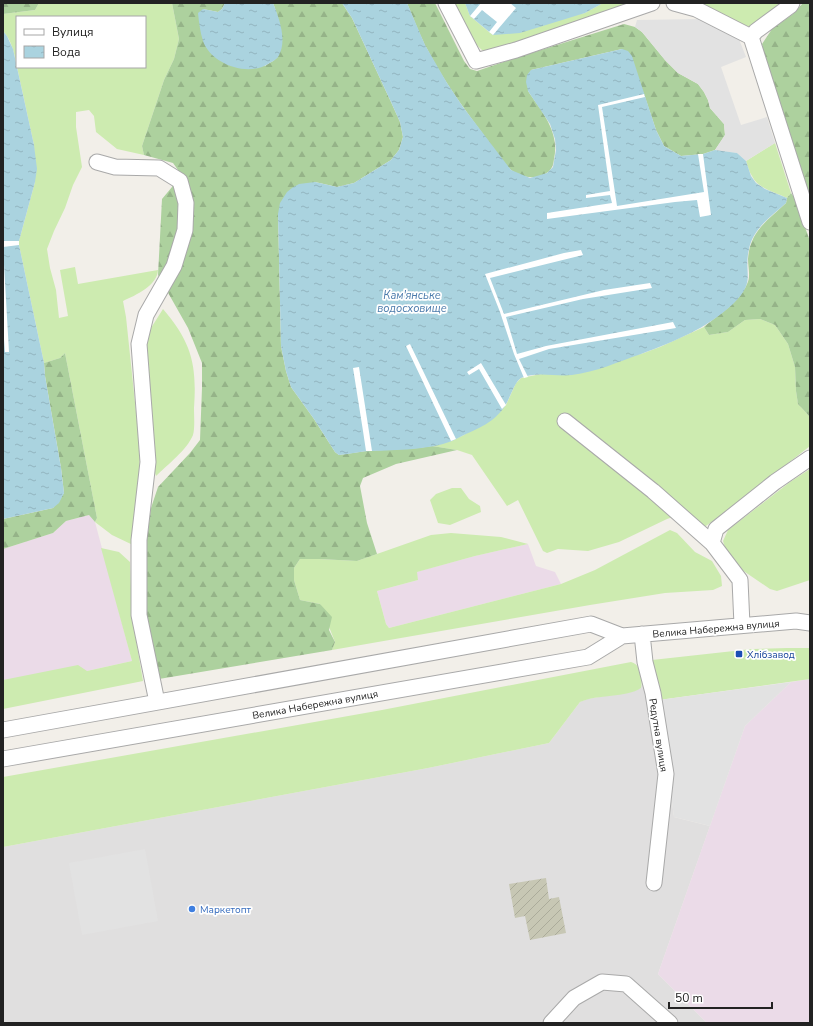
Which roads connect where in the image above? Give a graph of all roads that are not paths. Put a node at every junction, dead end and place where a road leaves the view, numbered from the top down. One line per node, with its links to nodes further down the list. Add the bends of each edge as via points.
1 (446, 3): 2 (street, via 476,60 516,50)
2 (652, 3)
3 (674, 3): 5 (street, via 696,9)
4 (792, 3): 5 (street)
5 (751, 37): 7 (street)
6 (97, 162): 15 (street, via 115,167 159,168 180,182 186,203 185,230 174,266 146,315 139,344 148,462 139,540 139,615)
7 (810, 222)
8 (565, 421): 10 (street)
9 (810, 458): 10 (street, via 716,529)
10 (712, 543): 12 (street, via 740,580)
11 (810, 623): 12 (street, Велика Набережна вулиця, via 796,621)
12 (742, 625): 13 (street, Велика Набережна вулиця)
13 (642, 634): 14 (street, Велика Набережна вулиця); 18 (street, Редутна вулиця, via 666,774)
14 (622, 636): 15 (street, Велика Набережна вулиця, via 590,624); 17 (street, Велика Набережна вулиця, via 588,657)
15 (157, 702): 16 (street, Велика Набережна вулиця)
16 (3, 730)
17 (3, 759)
18 (654, 883)
19 (551, 1023): 20 (street, via 574,998 602,982 626,984)
20 (670, 1023)

